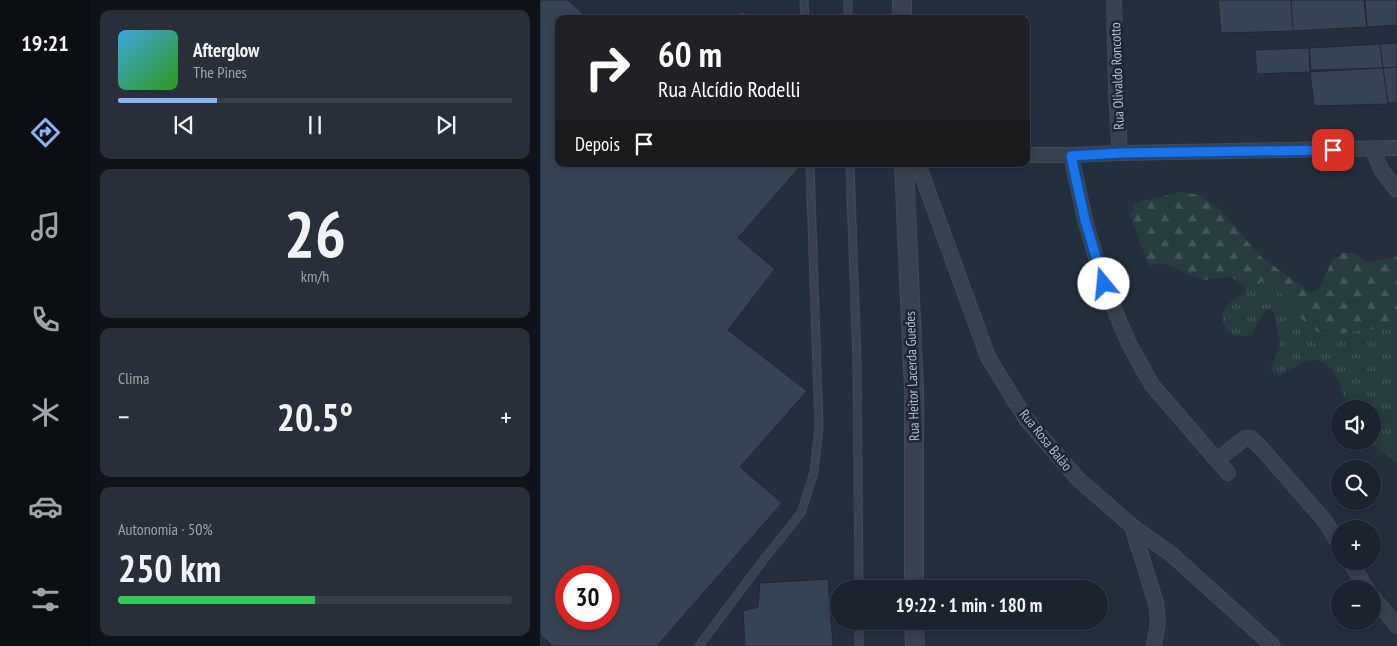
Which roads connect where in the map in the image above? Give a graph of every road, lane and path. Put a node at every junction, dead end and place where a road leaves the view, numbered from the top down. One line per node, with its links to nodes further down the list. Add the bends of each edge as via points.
1 (804, 0): 5 (lane)
2 (848, 0): 6 (lane)
3 (902, 0): 7 (street)
4 (1114, 0): 10 (street, Rua Olivaldo Roncotto)
5 (805, 15)
6 (848, 15)
7 (902, 15)
8 (1397, 148): 9 (street)
9 (1372, 149): 10 (street); 17 (street, via 1382,171)
10 (1120, 153): 12 (street)
11 (1030, 155): 12 (street)
12 (1071, 156): 18 (street, via 1104,284 1128,344 1152,385)
13 (810, 167): 28 (lane, via 819,427 814,472 801,513)
14 (850, 167): 22 (lane, via 857,362)
15 (904, 167): 23 (street, Rua Heitor Lacerda Guedes, via 914,389)
16 (919, 167): 20 (street, Rua Rosa Balão, via 988,357 1026,420 1078,479)
17 (1397, 190)
18 (1217, 460): 19 (street); 21 (street, via 1244,438 1251,438)
19 (1228, 473)
20 (1132, 526): 31 (street, via 1156,603 1158,622); 32 (street, Rua Rosa Balão, via 1171,554)
21 (1331, 532)
22 (859, 580)
23 (914, 580)
24 (1381, 607): 25 (street)
25 (1397, 626)
26 (859, 630): 29 (lane)
27 (914, 630): 30 (street)
28 (699, 646)
29 (859, 646)
30 (915, 646)
31 (1154, 646)
32 (1274, 646)

